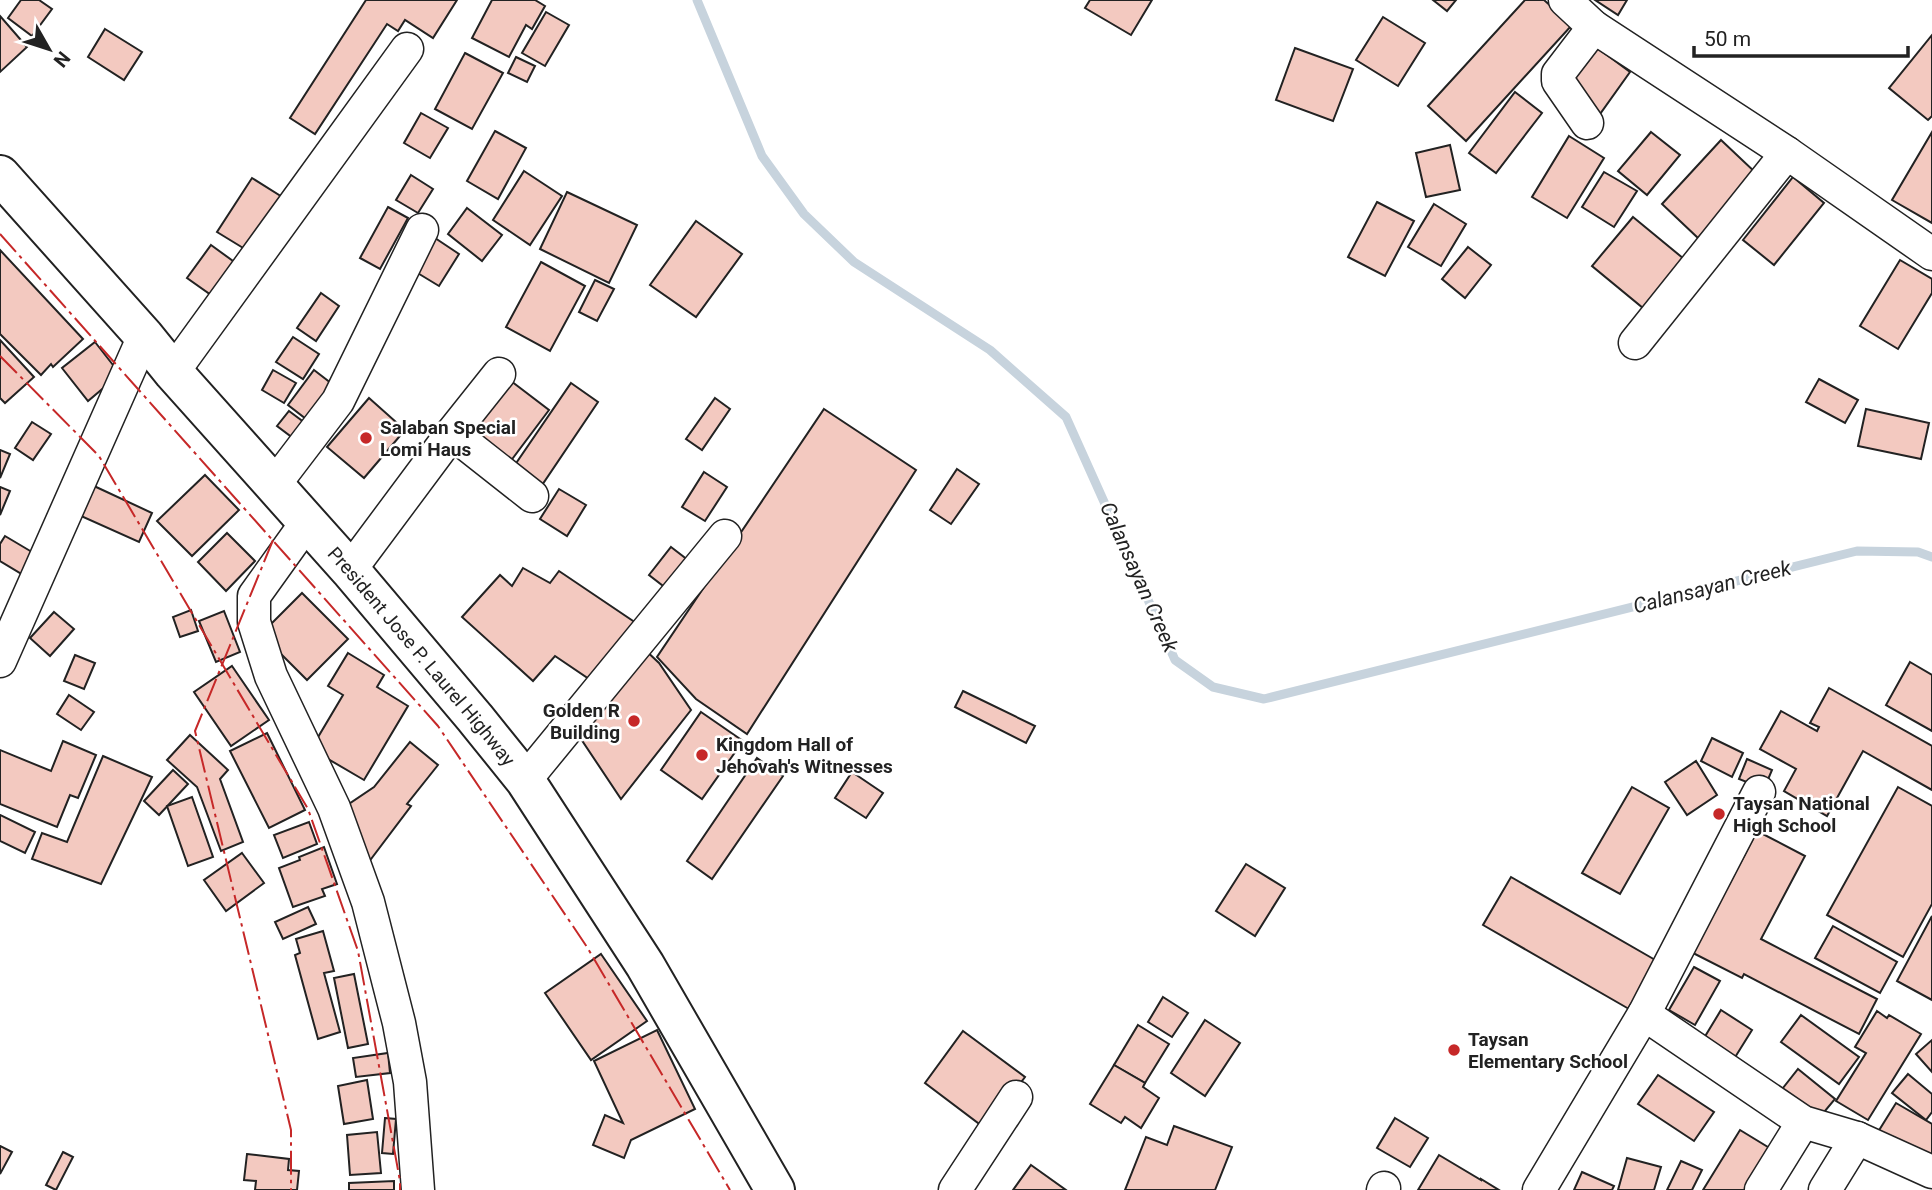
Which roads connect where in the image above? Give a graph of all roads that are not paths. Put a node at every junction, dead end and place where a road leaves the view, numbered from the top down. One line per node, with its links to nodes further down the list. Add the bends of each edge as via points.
1 (1565, 0): 2 (street)
2 (1594, 27): 4 (street, via 1558,74 1558,81); 5 (street)
3 (407, 49): 11 (street)
4 (1587, 123)
5 (1787, 153): 8 (street); 10 (street)
6 (0, 175): 9 (highway, President Jose P. Laurel Highway)
7 (422, 230): 14 (street, via 338,401)
8 (1932, 254)
9 (144, 336): 11 (highway, President Jose P. Laurel Highway); 19 (street)
10 (1635, 343)
11 (173, 372): 14 (highway, President Jose P. Laurel Highway)
12 (499, 374): 13 (street)
13 (452, 433): 15 (street); 18 (street)
14 (274, 485): 16 (highway, President Jose P. Laurel Highway)
15 (531, 496)
16 (307, 522): 18 (highway, President Jose P. Laurel Highway); 27 (street, via 254,596 254,622 271,676 334,808 368,902 410,1082)
17 (725, 536): 20 (street)
18 (350, 570): 20 (highway, President Jose P. Laurel Highway)
19 (0, 661)
20 (525, 780): 28 (highway, President Jose P. Laurel Highway, via 645,965)
21 (1759, 792): 22 (street)
22 (1644, 1014): 24 (street); 30 (street)
23 (1016, 1097): 29 (street)
24 (1803, 1122): 25 (street); 31 (street)
25 (1857, 1138): 26 (street); 32 (street)
26 (1932, 1172)
27 (418, 1190)
28 (775, 1190)
29 (955, 1190)
30 (1539, 1190)
31 (1761, 1190)
32 (1825, 1190)

